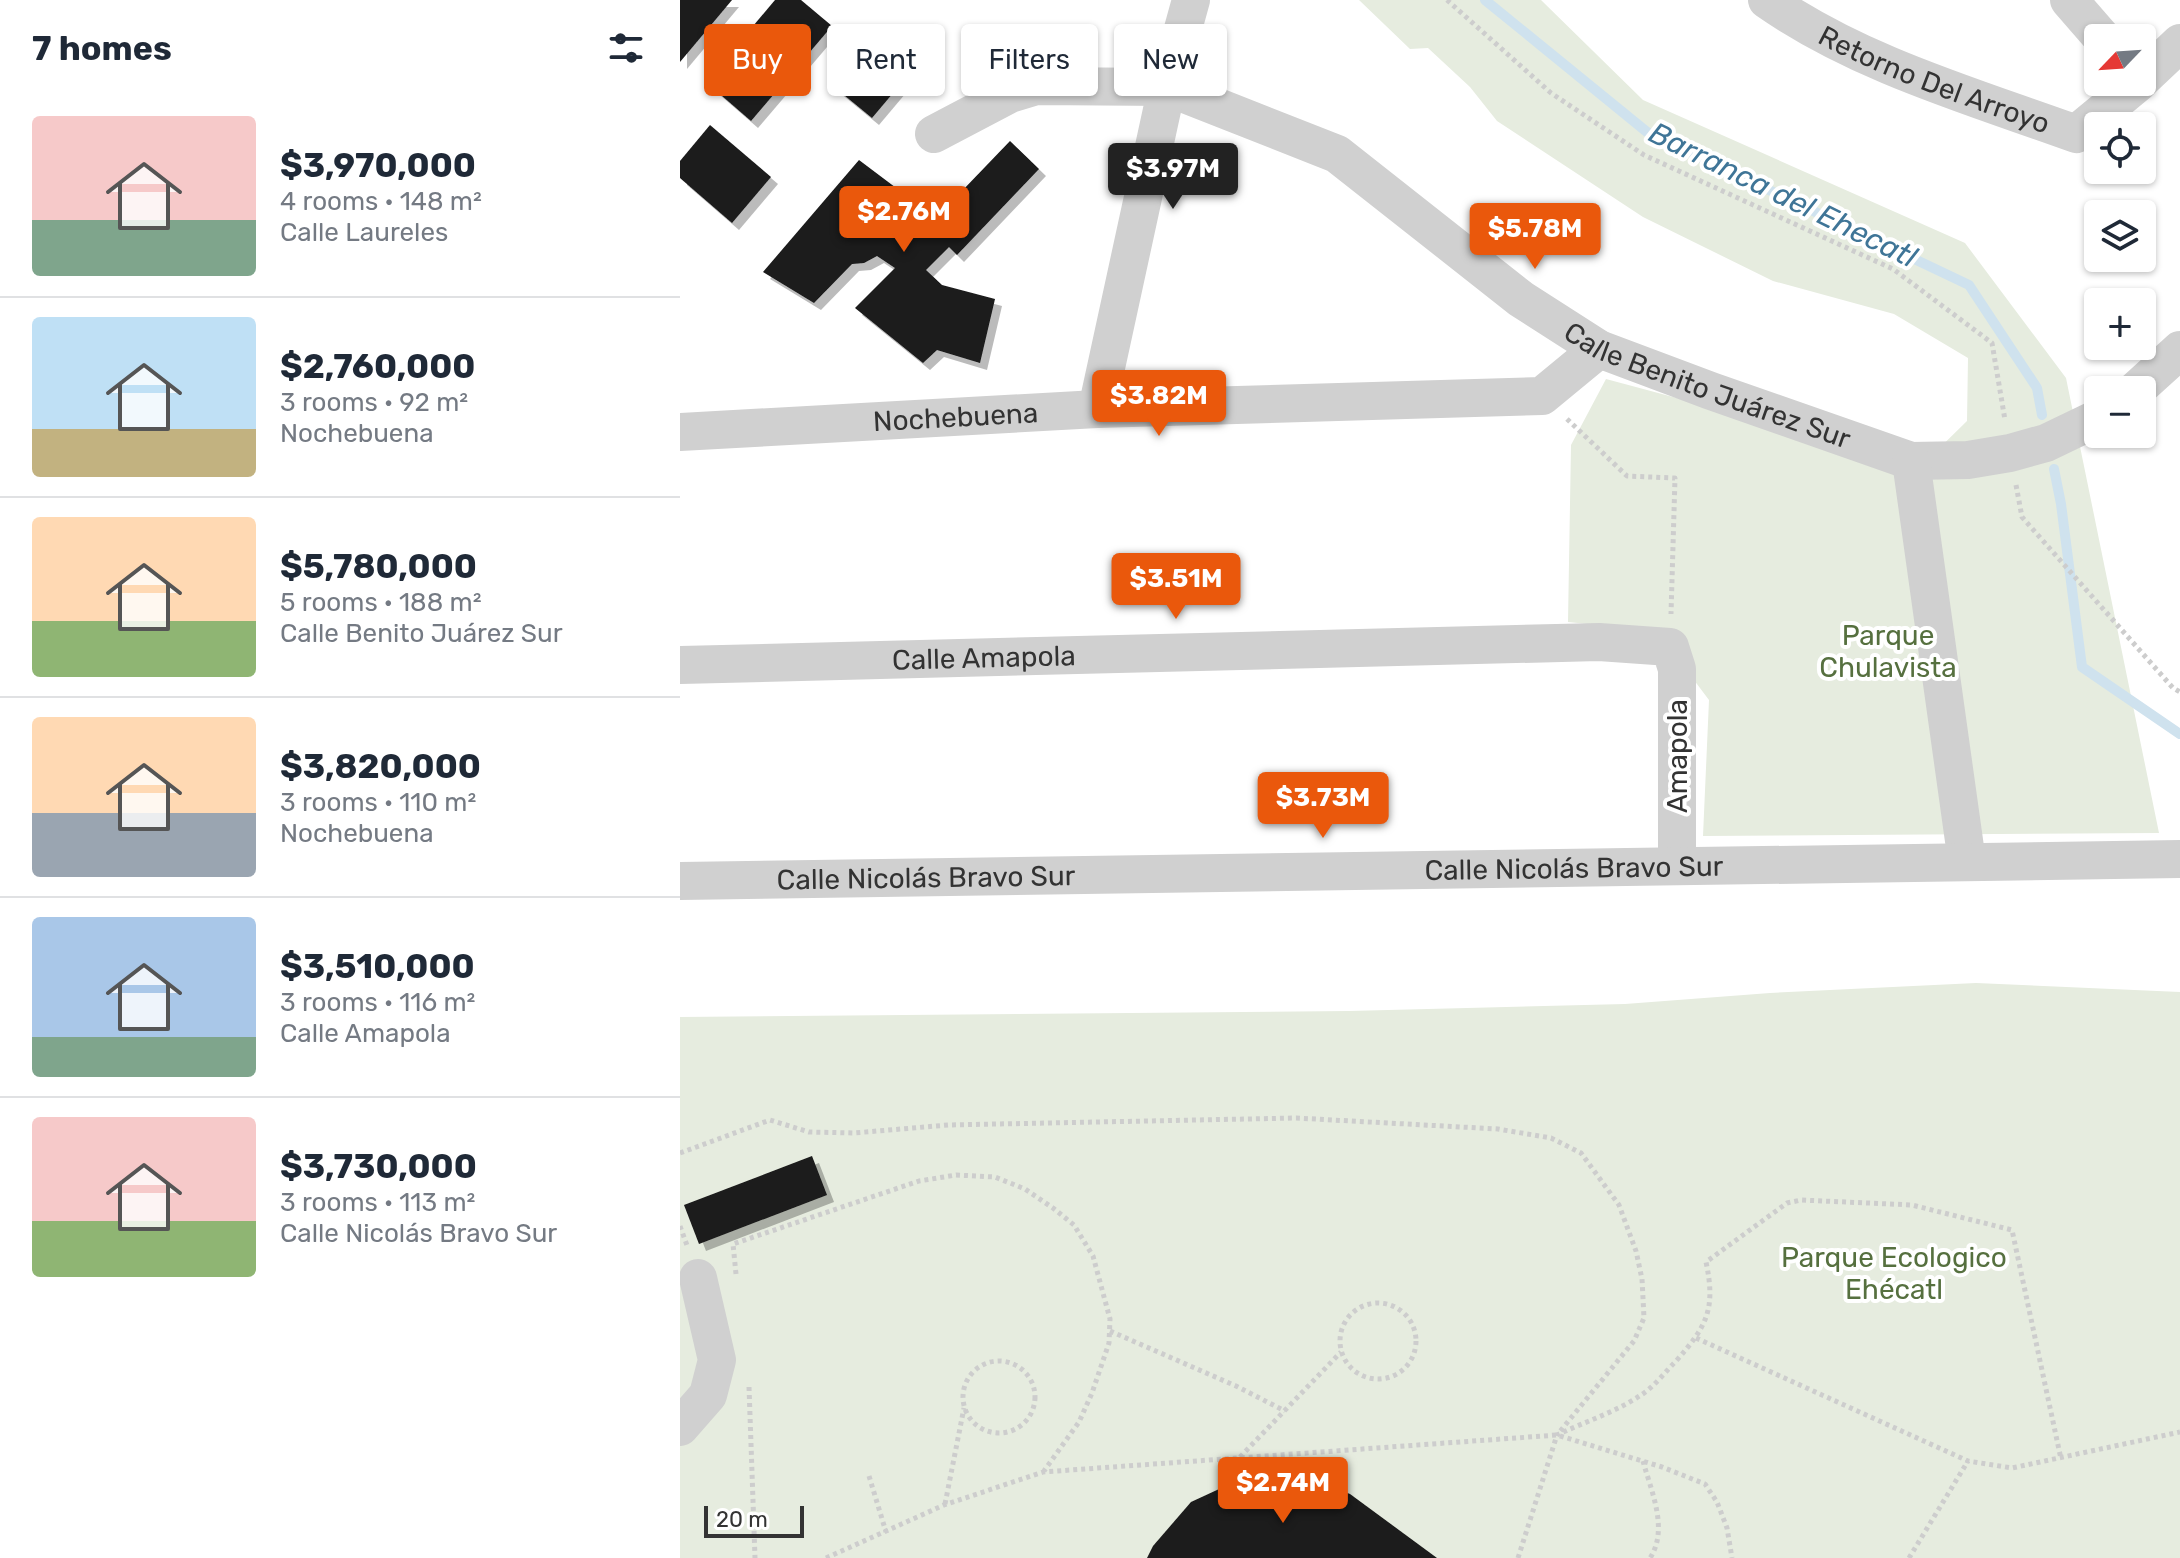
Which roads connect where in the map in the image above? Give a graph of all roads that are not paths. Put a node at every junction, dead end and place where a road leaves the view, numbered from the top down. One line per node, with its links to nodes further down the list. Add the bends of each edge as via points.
1 (1191, 0): 4 (street)
2 (1767, 0): 11 (street, Retorno Del Arroyo, via 1799,23 1864,55 2076,134)
3 (2069, 0): 5 (street)
4 (1184, 24)
5 (2090, 24)
6 (2180, 43): 7 (street, Retorno Del Arroyo)
7 (2156, 65)
8 (1114, 87): 12 (street, via 1036,86)
9 (1165, 96): 16 (street)
10 (1190, 96): 13 (street, Calle Benito Juárez Sur, via 1337,154 1521,299)
11 (2121, 96)
12 (934, 134)
13 (1599, 349): 16 (street, Nochebuena, via 1542,396); 19 (street, Calle Benito Juárez Sur)
14 (2180, 350): 15 (street)
15 (2151, 376)
16 (1097, 409): 18 (street, Nochebuena)
17 (2084, 425): 19 (street, via 2010,453)
18 (680, 432)
19 (1911, 461): 23 (street)
20 (1670, 647): 21 (street, Calle Amapola, via 1599,642); 24 (street, Amapola, via 1677,669)
21 (680, 665)
22 (2180, 859): 23 (street, Calle Nicolás Bravo Sur)
23 (1967, 862): 24 (street, Calle Nicolás Bravo Sur)
24 (1677, 866): 25 (street, Calle Nicolás Bravo Sur)
25 (680, 881)
26 (698, 1278): 27 (street, via 717,1360 708,1395)
27 (680, 1427)

